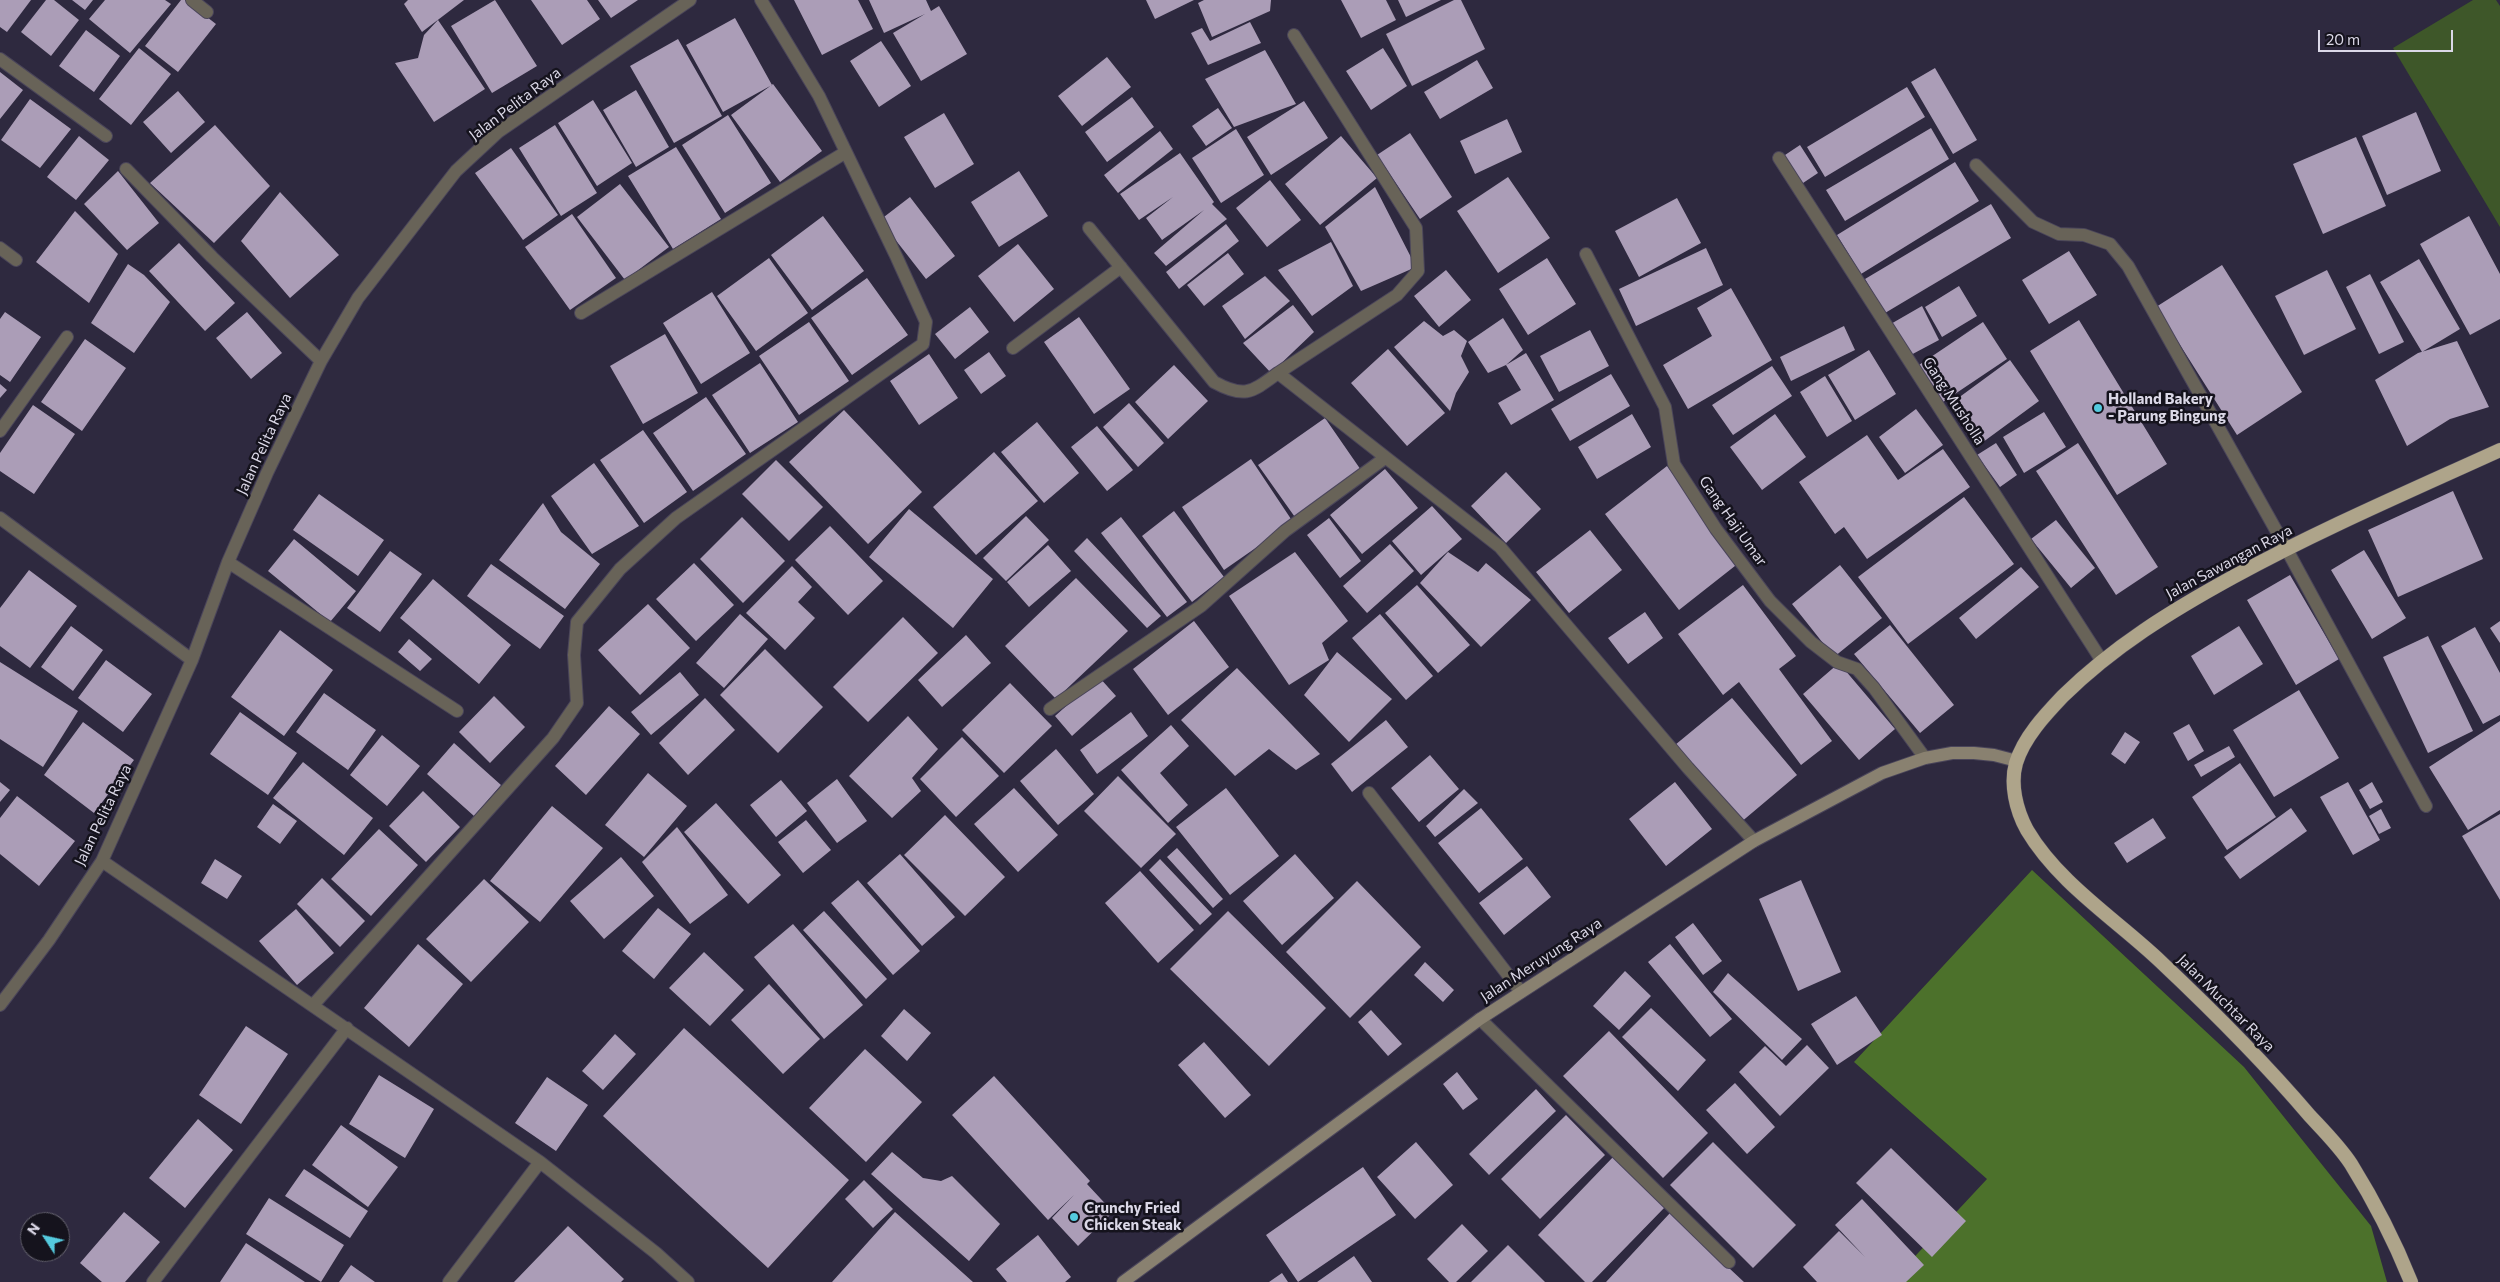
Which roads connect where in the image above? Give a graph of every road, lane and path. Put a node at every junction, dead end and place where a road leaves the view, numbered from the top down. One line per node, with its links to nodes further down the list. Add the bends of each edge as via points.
1 (192, 0): 4 (street)
2 (690, 0): 20 (street, Jalan Pelita Raya, via 498,132 456,171 358,298)
3 (761, 0): 8 (street, via 819,96)
4 (207, 12)
5 (1294, 35): 21 (street, via 1416,228 1418,271 1397,294)
6 (0, 59): 7 (street)
7 (106, 136)
8 (846, 152): 17 (street); 39 (street, via 926,322 923,344 676,518 620,570 577,622 574,656 577,703 553,738)
9 (1779, 158): 29 (street, Gang Musholla)
10 (1976, 164): 26 (street, via 2032,222 2059,234 2084,235 2110,244 2128,266)
11 (126, 169): 20 (street)
12 (1089, 228): 16 (street)
13 (0, 248): 15 (street)
14 (1586, 254): 32 (street, Gang Haji Umar, via 1665,407 1674,464 1716,528 1770,601 1836,662 1857,669)
15 (16, 260)
16 (1121, 268): 19 (street); 21 (street, via 1214,382 1232,392 1255,390)
17 (582, 313)
18 (67, 337): 22 (street)
19 (1013, 348)
20 (321, 361): 27 (street, Jalan Pelita Raya)
21 (1278, 372): 24 (street)
22 (0, 431)
23 (2500, 450): 26 (highway, Jalan Sawangan Raya)
24 (1385, 458): 30 (street, via 1284,531 1200,606); 36 (street, via 1500,546)
25 (0, 518): 28 (street)
26 (2286, 548): 29 (highway, Jalan Sawangan Raya, via 2167,613); 35 (street)
27 (228, 562): 28 (street, Jalan Pelita Raya); 31 (street)
28 (192, 660): 37 (street, Jalan Pelita Raya)
29 (2102, 661): 33 (highway, Jalan Sawangan Raya, via 2044,716)
30 (1050, 708)
31 (457, 711)
32 (1925, 758): 33 (main road, Jalan Meruyung Raya, via 1974,753 1994,754); 36 (main road, Jalan Meruyung Raya, via 1882,773)
33 (2017, 761): 49 (highway, Jalan Muchtar Raya, via 2014,777 2019,811 2027,830 2049,859 2174,975 2285,1086 2344,1154)
34 (1369, 793): 38 (street)
35 (2426, 806)
36 (1754, 841): 38 (main road, Jalan Meruyung Raya)
37 (102, 860): 39 (street); 40 (street, Jalan Pelita Raya, via 49,940)
38 (1521, 992): 41 (main road, Jalan Meruyung Raya)
39 (314, 1004): 42 (street)
40 (0, 1005)
41 (1480, 1019): 44 (street); 48 (main road, Jalan Meruyung Raya)
42 (347, 1028): 43 (street); 45 (street)
43 (540, 1162): 46 (street); 47 (street)
44 (1729, 1262)
45 (153, 1282)
46 (449, 1282)
47 (688, 1282)
48 (1123, 1282)
49 (2411, 1282)

